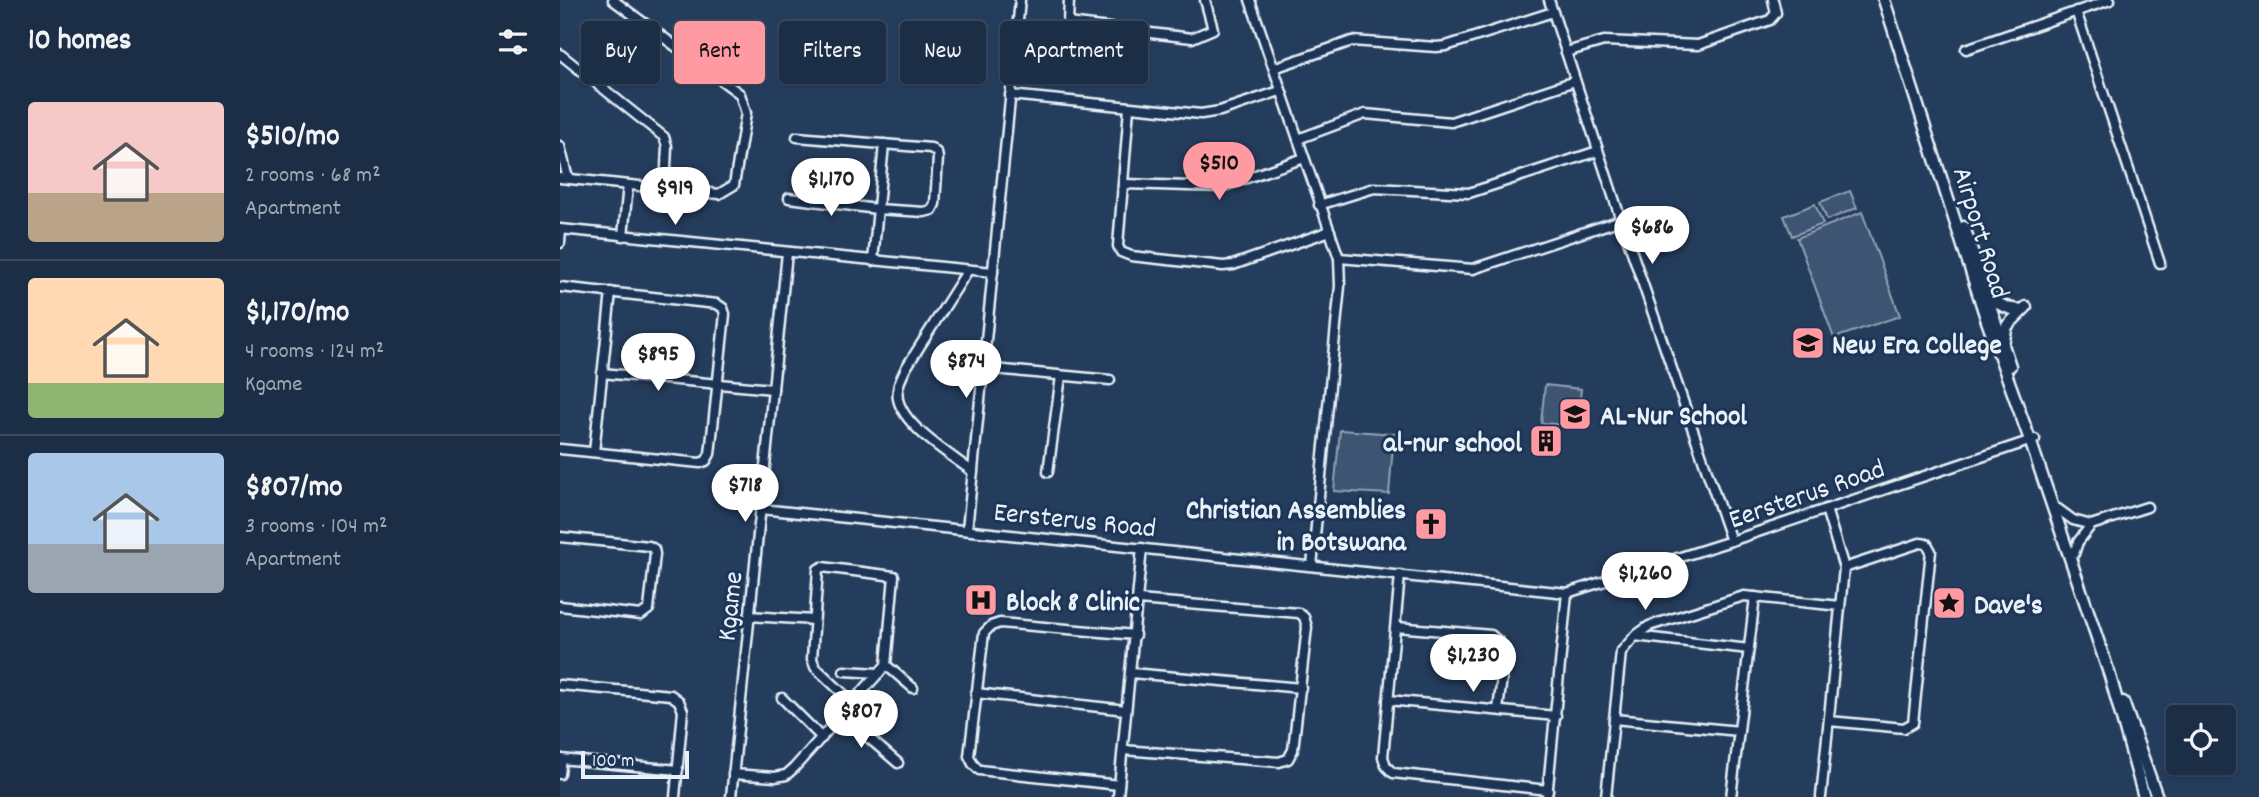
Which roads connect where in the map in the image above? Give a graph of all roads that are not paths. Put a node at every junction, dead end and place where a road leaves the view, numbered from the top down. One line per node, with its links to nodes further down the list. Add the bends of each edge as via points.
1 (613, 0): 12 (street)
2 (1020, 0): 21 (street)
3 (1069, 0): 4 (street, via 1068,23 1192,38 1214,28)
4 (1205, 0)
5 (1250, 0): 17 (street)
6 (1549, 0): 11 (street)
7 (1773, 0): 15 (street, via 1776,13 1770,20 1698,46 1604,41)
8 (1884, 0): 33 (main road, Airport Road)
9 (2110, 0): 10 (street)
10 (2076, 11): 14 (street); 45 (street)
11 (1553, 12): 15 (street); 17 (street, via 1446,46 1352,41)
12 (641, 21)
13 (660, 35): 32 (street, via 740,94 746,113 734,185 719,194)
14 (1966, 49)
15 (1566, 52): 18 (street)
16 (560, 54): 19 (street)
17 (1274, 68): 20 (street)
18 (1575, 81): 24 (street, via 1451,122 1364,114); 27 (street)
19 (599, 86): 32 (street, via 664,137)
20 (1280, 91): 22 (street, via 1210,113); 24 (street)
21 (1010, 94): 22 (street); 47 (street)
22 (1129, 108): 30 (street)
23 (797, 137): 25 (street)
24 (1298, 139): 28 (street)
25 (884, 144): 36 (street); 36 (street, via 931,148 937,153 935,204 924,212)
26 (560, 146): 29 (street)
27 (1598, 151): 35 (street, via 1469,193 1374,188); 37 (street)
28 (1304, 158): 30 (street, via 1221,187); 35 (street)
29 (564, 179): 31 (street)
30 (1124, 184): 39 (street, via 1118,246 1131,256 1233,265)
31 (628, 185): 32 (street); 40 (street)
32 (665, 189)
33 (1947, 190): 48 (main road); 58 (main road, Airport Road, via 1987,321)
34 (789, 198): 36 (street)
35 (1319, 205): 39 (street)
36 (877, 209): 44 (street)
37 (1621, 220): 43 (street, via 1473,269); 70 (street)
38 (561, 230): 40 (street); 41 (street)
39 (1330, 231): 43 (street)
40 (623, 236): 42 (street)
41 (560, 243)
42 (787, 253): 44 (street); 57 (street, Kgame)
43 (1339, 258): 73 (street)
44 (873, 261): 46 (street)
45 (2160, 263)
46 (968, 270): 47 (street); 61 (street, via 906,368 898,397 902,411 925,435)
47 (993, 272): 52 (street)
48 (1983, 284): 51 (main road); 51 (main road, via 1996,303 2022,309 2007,326)
49 (560, 287): 50 (street)
50 (611, 292): 53 (street); 56 (street, via 723,308)
51 (2003, 346): 58 (main road)
52 (984, 368): 54 (street); 61 (street)
53 (602, 373): 56 (street); 60 (street)
54 (1061, 376): 55 (street); 62 (street)
55 (1110, 380)
56 (717, 385): 57 (street); 60 (street, via 706,461)
57 (773, 389): 64 (street, Kgame)
58 (2033, 440): 65 (street, Eersterus Road); 66 (main road); 91 (main road, Airport Road)
59 (560, 449): 60 (street)
60 (594, 452)
61 (973, 472): 68 (street)
62 (1048, 472)
63 (2147, 507): 67 (street)
64 (761, 509): 68 (street, Eersterus Road); 81 (street, Kgame)
65 (1826, 509): 70 (street, Eersterus Road); 74 (street)
66 (2058, 509): 67 (street); 72 (main road)
67 (2091, 525): 72 (street)
68 (967, 530): 71 (street, Eersterus Road)
69 (560, 537): 79 (street, via 649,547 655,554 646,613)
70 (1731, 541): 76 (street, Eersterus Road)
71 (1142, 548): 73 (street, Eersterus Road); 78 (street)
72 (2074, 554): 91 (main road)
73 (1312, 566): 75 (street, Eersterus Road)
74 (1843, 568): 80 (street); 104 (street, via 1920,543 1931,551 1913,723 1904,728)
75 (1400, 575): 76 (street, Eersterus Road); 83 (street)
76 (1567, 593): 102 (street)
77 (1755, 597): 80 (street); 85 (street, via 1734,598 1649,626); 86 (street)
78 (1138, 600): 84 (street); 94 (street, via 1299,613 1307,626)
79 (560, 606)
80 (1840, 606): 104 (street)
81 (749, 615): 82 (street); 112 (street, Kgame)
82 (814, 620): 87 (street, via 820,568 894,576); 98 (street, via 811,651 815,667)
83 (1396, 627): 97 (street); 100 (street, via 1491,635 1505,653)
84 (1135, 635): 90 (street); 95 (street, via 1000,623 991,626 984,633)
85 (1635, 636): 86 (street); 103 (street, via 1621,652)
86 (1749, 649): 105 (street)
87 (886, 665): 89 (street); 93 (street)
88 (844, 671): 89 (street)
89 (879, 673): 98 (street)
90 (1131, 673): 94 (street); 99 (street)
91 (2111, 675): 121 (main road); 122 (main road)
92 (560, 685): 110 (street, via 671,695 683,711)
93 (913, 688)
94 (1301, 688): 107 (street, via 1288,759)
95 (976, 693): 99 (street); 113 (street, via 969,757 979,770)
96 (782, 698): 106 (street)
97 (1388, 700): 100 (street); 114 (street, via 1383,757 1392,773)
98 (853, 703): 101 (street)
99 (1126, 710): 107 (street)
100 (1498, 710): 102 (street)
101 (842, 715): 106 (street); 109 (street)
102 (1556, 716): 114 (street)
103 (1614, 719): 105 (street); 118 (street)
104 (1829, 721): 120 (street)
105 (1739, 732): 119 (street)
106 (822, 738): 112 (street, via 786,775)
107 (1123, 750): 113 (street)
108 (561, 759): 110 (street); 111 (street)
109 (898, 763)
110 (678, 770): 115 (street)
111 (560, 774)
112 (733, 774): 116 (street, Kgame)
113 (1119, 785): 117 (street)
114 (1548, 793)
115 (675, 797)
116 (731, 797)
117 (1118, 797)
118 (1606, 797)
119 (1731, 797)
120 (1821, 797)
121 (2144, 797)
122 (2157, 797)

